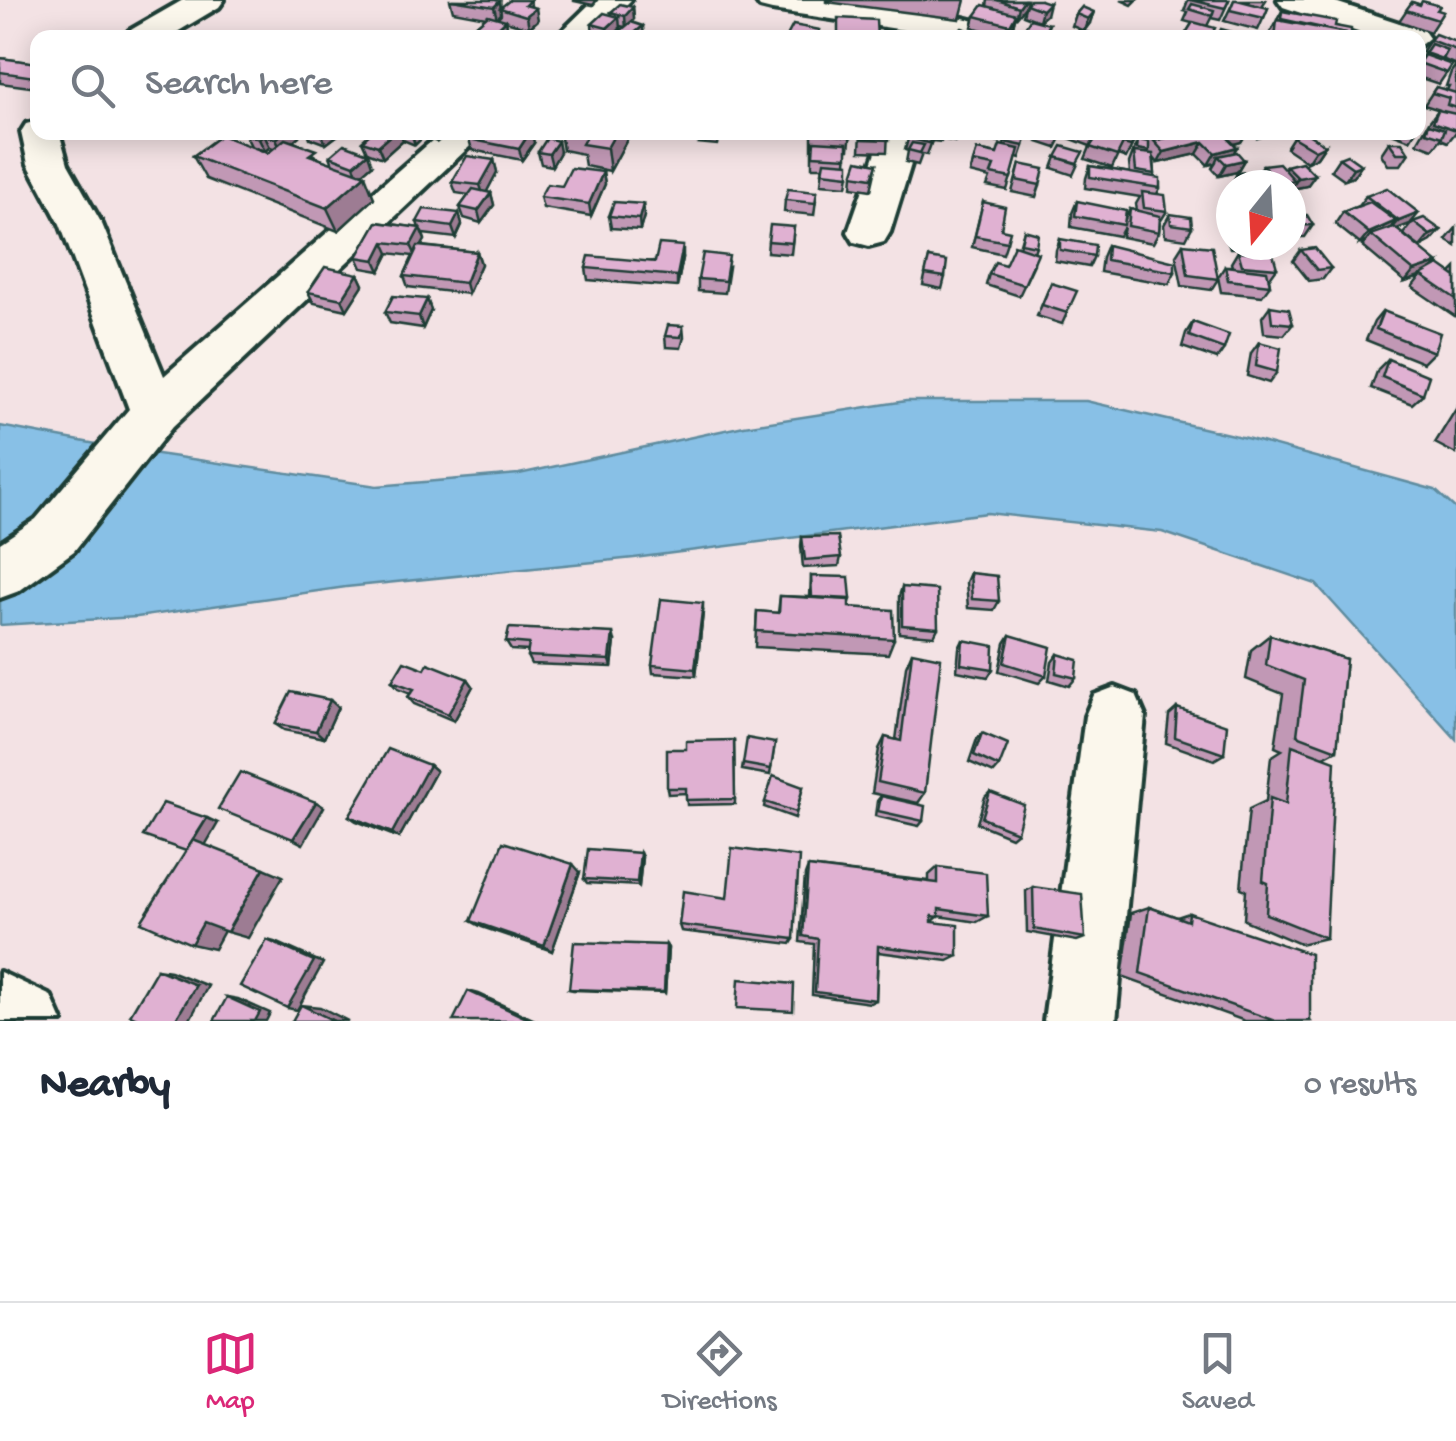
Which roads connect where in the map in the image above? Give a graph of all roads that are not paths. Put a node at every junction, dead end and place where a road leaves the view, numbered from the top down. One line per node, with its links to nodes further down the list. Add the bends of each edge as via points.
1 (207, 0): 6 (street)
2 (614, 0): 7 (street)
3 (772, 0): 5 (street)
4 (1295, 0): 8 (street)
5 (965, 22)
6 (155, 30)
7 (581, 30)
8 (1389, 30)
9 (42, 140): 13 (street)
10 (457, 140): 13 (street)
11 (899, 140): 12 (street)
12 (868, 232)
13 (156, 413): 14 (street, via 55,535)
14 (0, 574)
15 (1115, 716): 18 (street)
16 (0, 1007): 17 (street)
17 (26, 1021)
18 (1080, 1021)

